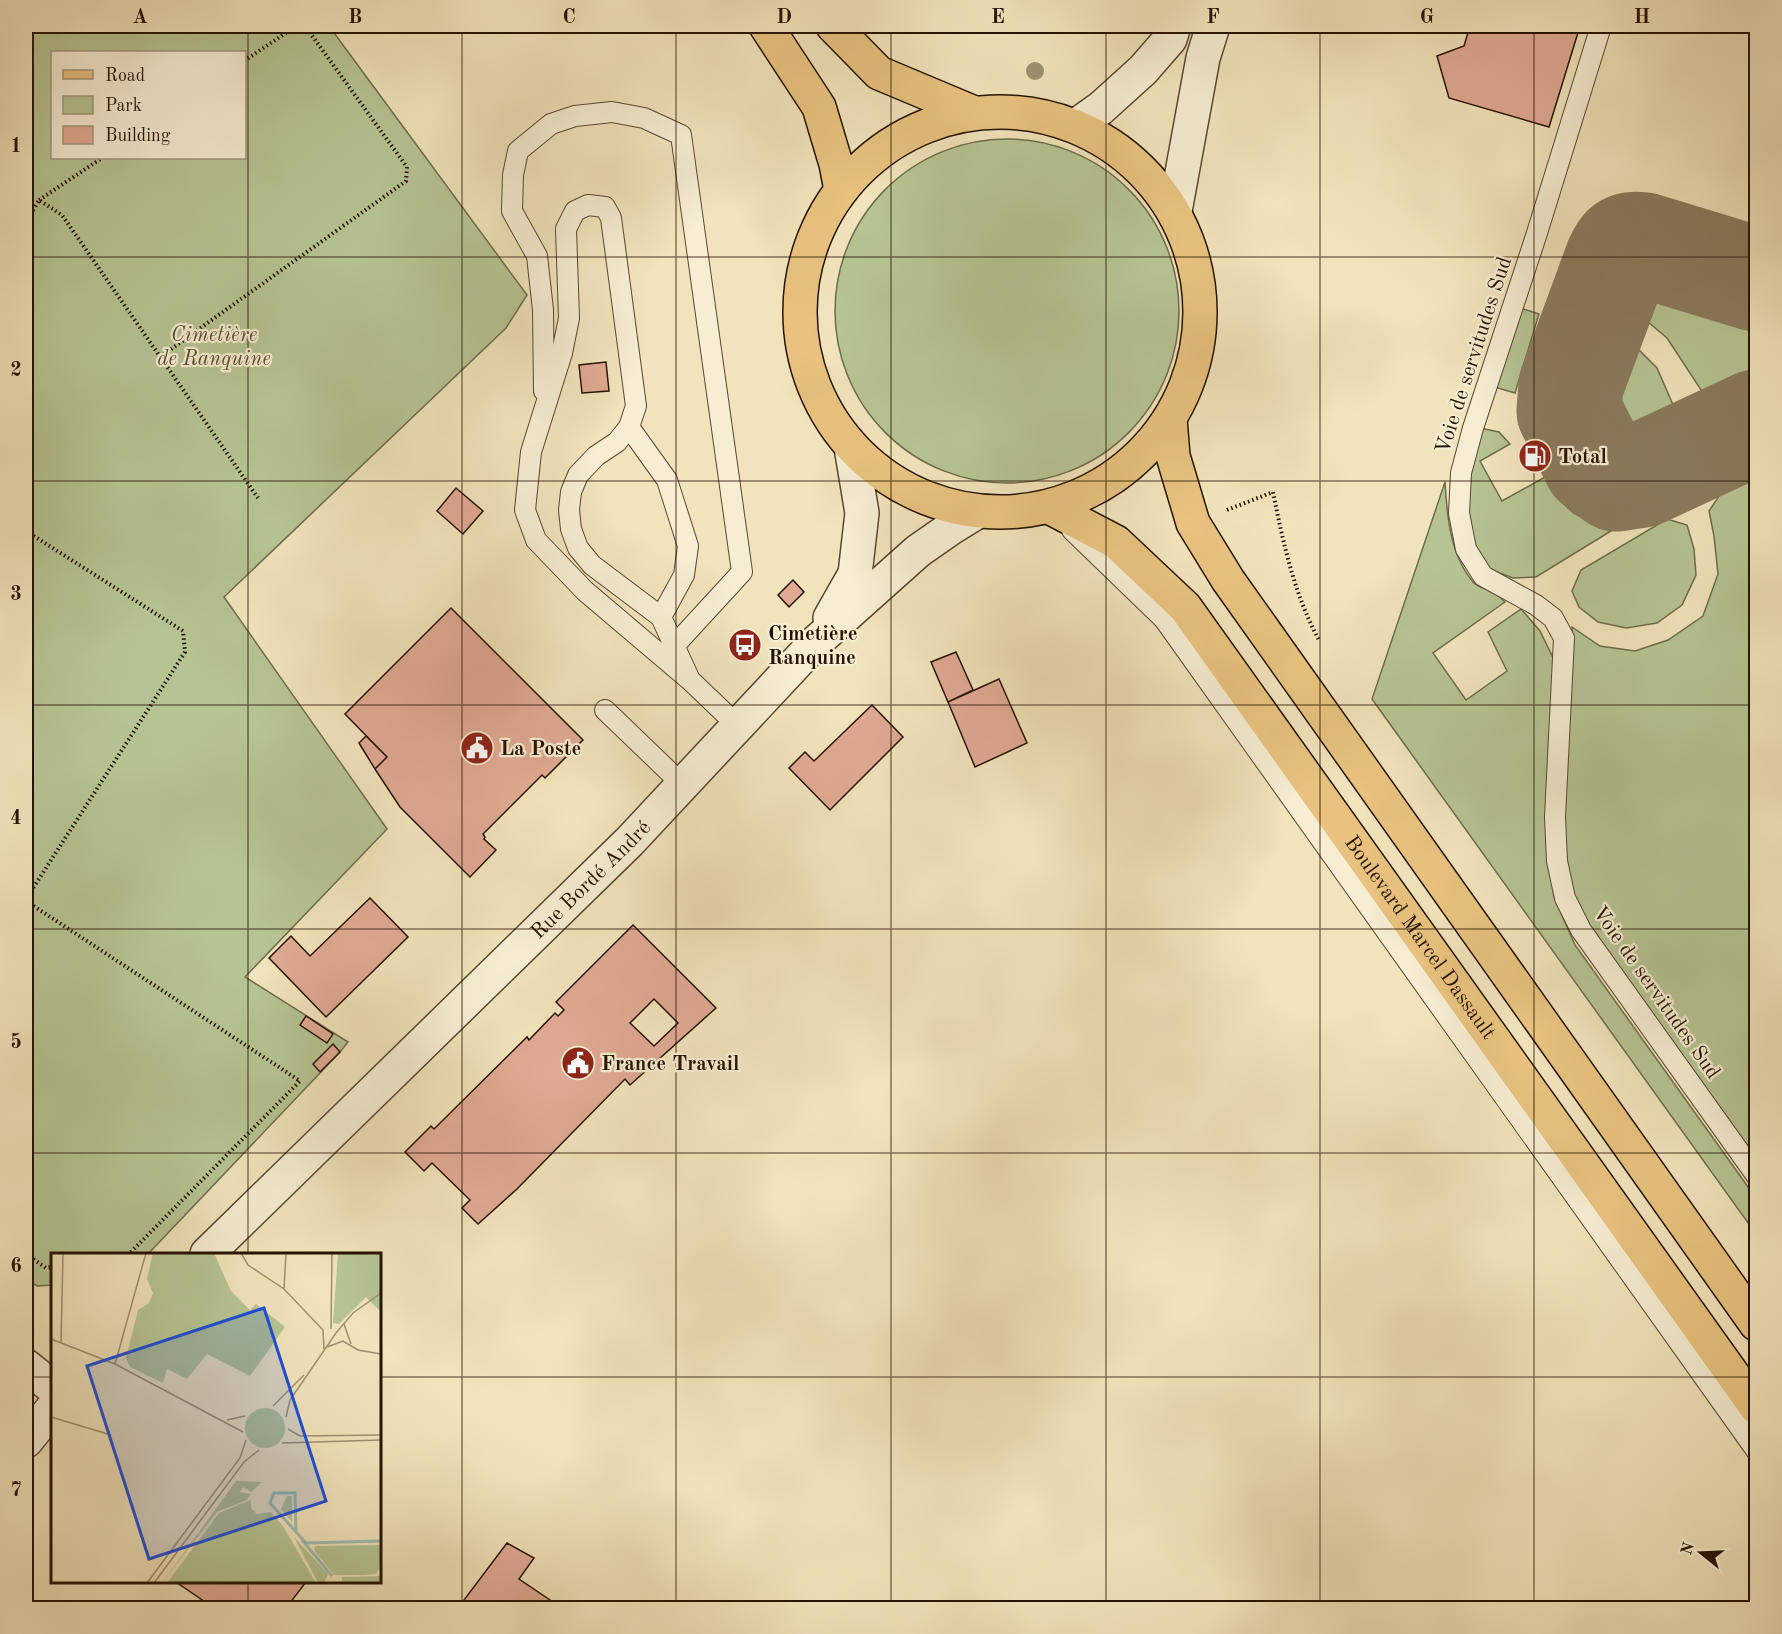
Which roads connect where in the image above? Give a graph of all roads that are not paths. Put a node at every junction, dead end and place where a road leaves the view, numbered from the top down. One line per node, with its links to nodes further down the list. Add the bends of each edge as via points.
1 (766, 26): 8 (main road, via 819,107)
2 (833, 26): 6 (main road, via 879,73)
3 (1174, 26): 7 (street, via 1170,39 1143,70)
4 (1213, 26): 9 (street, via 1203,58)
5 (1601, 26): 23 (lane, Voie de servitudes Sud, via 1473,428 1461,473 1459,513 1466,549 1483,576 1553,618 1563,638 1556,818 1557,861 1565,898 1581,930)
6 (972, 112): 7 (main road, via 1026,111); 8 (main road, via 916,128 868,160)
7 (1077, 125): 9 (main road, via 1124,154 1148,176)
8 (841, 190): 13 (main road, via 805,264 800,330 816,392)
9 (1175, 211): 11 (main road, via 1195,262 1201,316 1192,370)
10 (544, 409): 12 (lane, via 569,318 566,229 575,211 588,205 604,207 611,218 636,406); 18 (lane, via 543,310 537,256 513,211 518,151 551,124 575,116 612,112 644,118 681,135 742,572); 19 (lane, via 531,452 525,510 536,540 585,591)
11 (1170, 419): 14 (main road, via 1137,458 1096,489); 25 (main road, via 1173,456 1193,523 1228,580)
12 (629, 427): 16 (lane, via 667,480 688,546 684,575); 16 (lane, via 578,475 571,492 571,529 578,548 592,565)
13 (851, 447): 15 (main road, via 887,479 930,501); 17 (street, via 862,513 855,574)
14 (1049, 507): 15 (main road, via 1013,513); 28 (main road, Boulevard Marcel Dassault, via 1116,542 1185,607); 31 (lane, via 1164,619)
15 (977, 512): 17 (street, Rue Bordé André, via 918,551)
16 (661, 617): 18 (lane)
17 (815, 643): 21 (street, Rue Bordé André)
18 (674, 646): 19 (lane)
19 (690, 680): 21 (lane)
20 (605, 710): 22 (lane)
21 (738, 726): 22 (street, Rue Bordé André)
22 (682, 785): 24 (street, Rue Bordé André, via 630,841)
23 (1756, 1175)
24 (208, 1253)
25 (1756, 1324)
26 (26, 1366): 27 (street)
27 (51, 1386)
28 (1756, 1407)
29 (51, 1409): 30 (street)
30 (26, 1441)
31 (1756, 1450)

